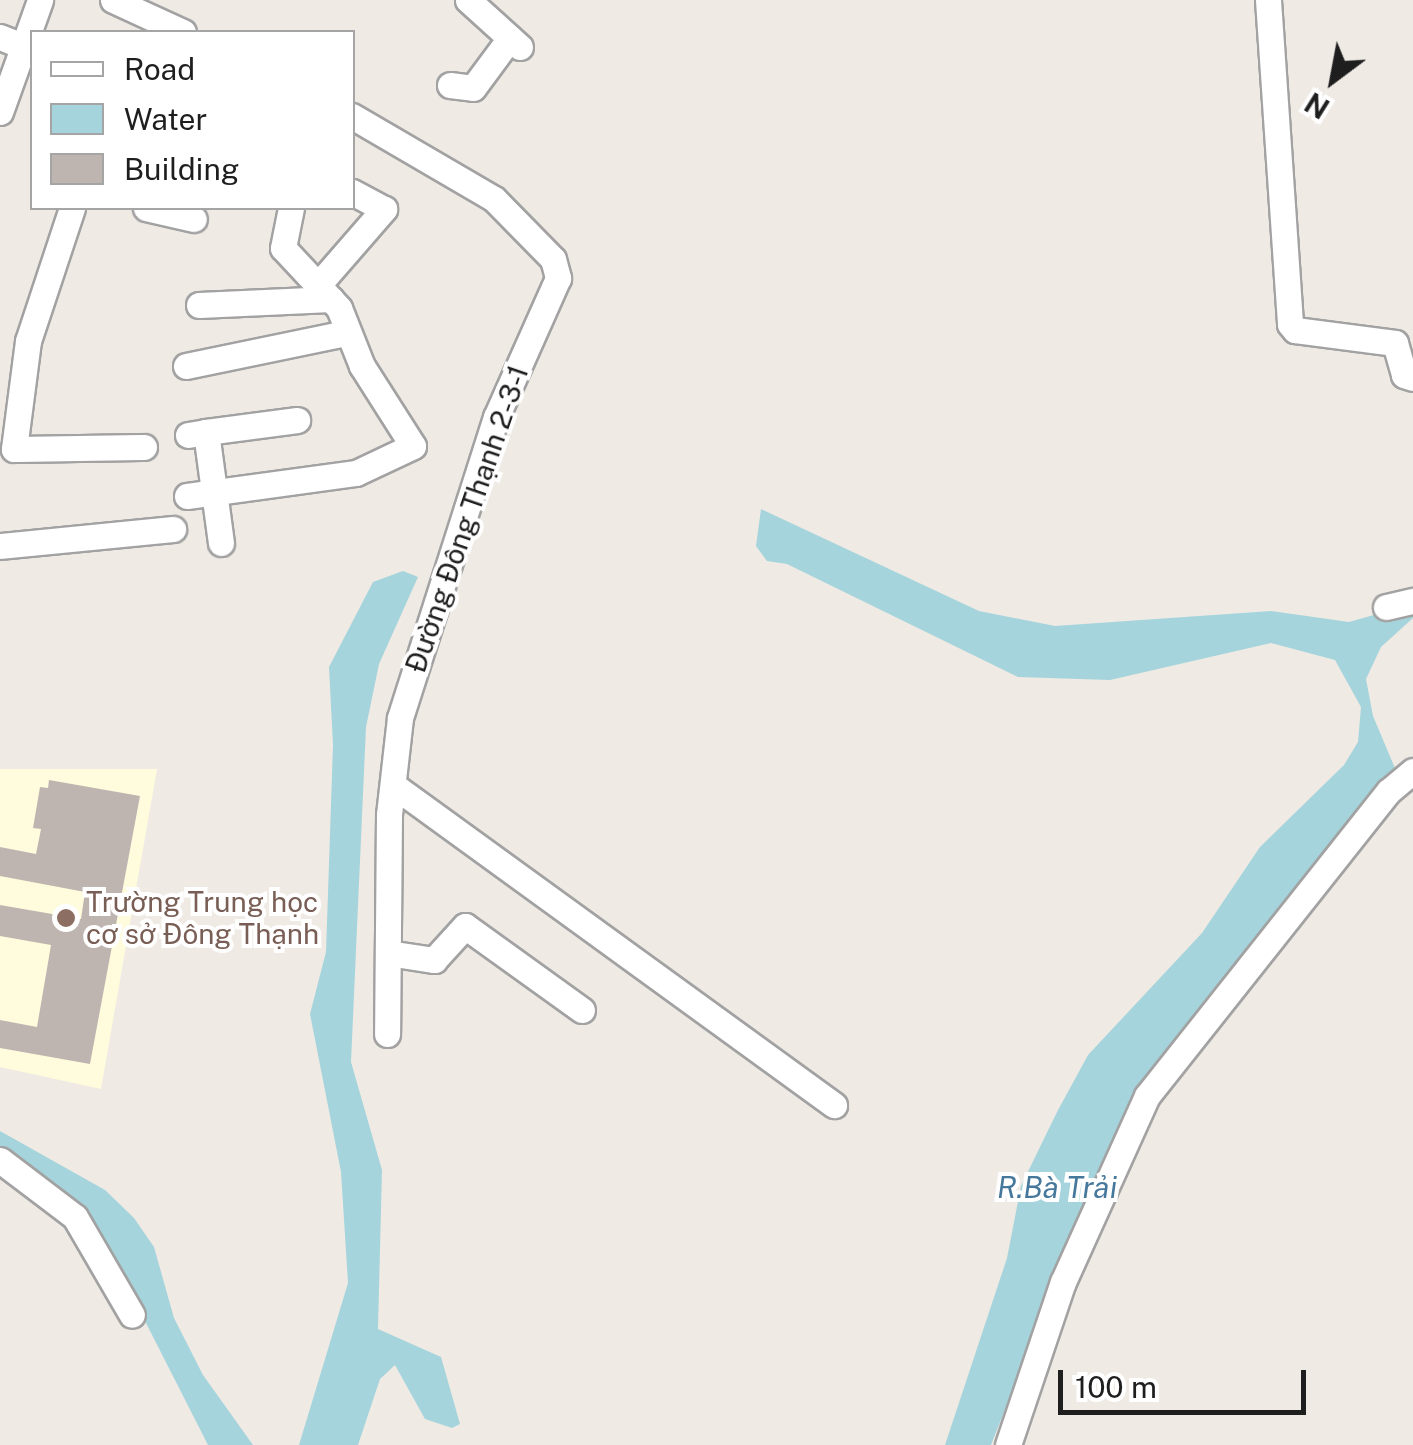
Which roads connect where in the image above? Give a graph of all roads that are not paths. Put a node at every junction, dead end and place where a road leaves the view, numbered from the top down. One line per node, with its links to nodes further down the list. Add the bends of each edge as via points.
1 (40, 0): 7 (street)
2 (113, 0): 6 (street)
3 (178, 0): 6 (street)
4 (468, 0): 11 (street, via 515,42 472,88)
5 (1268, 0): 23 (street, via 1290,324 1295,330 1394,343 1404,374)
6 (163, 27)
7 (30, 30)
8 (30, 31): 10 (street)
9 (0, 37): 10 (street)
10 (25, 47): 12 (street)
11 (450, 85)
12 (0, 112)
13 (355, 118): 34 (street, Đường Đông Thạnh 2-3-1, via 483,190 552,259 558,278 496,417 428,624 400,718)
14 (355, 194): 19 (street, via 384,209)
15 (71, 210): 25 (street, via 28,342 14,449)
16 (154, 210): 18 (street)
17 (290, 210): 19 (street, via 283,248)
18 (194, 220)
19 (324, 292): 20 (street); 21 (street)
20 (199, 305)
21 (346, 333): 22 (street); 26 (street, via 413,446 356,473)
22 (186, 366)
23 (1413, 378)
24 (297, 420): 26 (street, via 197,433)
25 (144, 447)
26 (214, 494): 27 (street); 29 (street)
27 (187, 496)
28 (173, 529): 30 (street)
29 (221, 543)
30 (0, 546)
31 (1413, 601): 32 (street)
32 (1386, 606)
33 (1407, 773): 41 (street, via 1147,1096 1075,1252)
34 (393, 785): 35 (street, Đường Đông Thạnh 2-3-1); 38 (street)
35 (388, 953): 36 (street, via 434,960 465,926); 37 (street, Đường Đông Thạnh 2-3-1)
36 (582, 1010)
37 (387, 1034)
38 (834, 1105)
39 (0, 1160): 40 (street, via 75,1217)
40 (132, 1315)
41 (1008, 1445)

